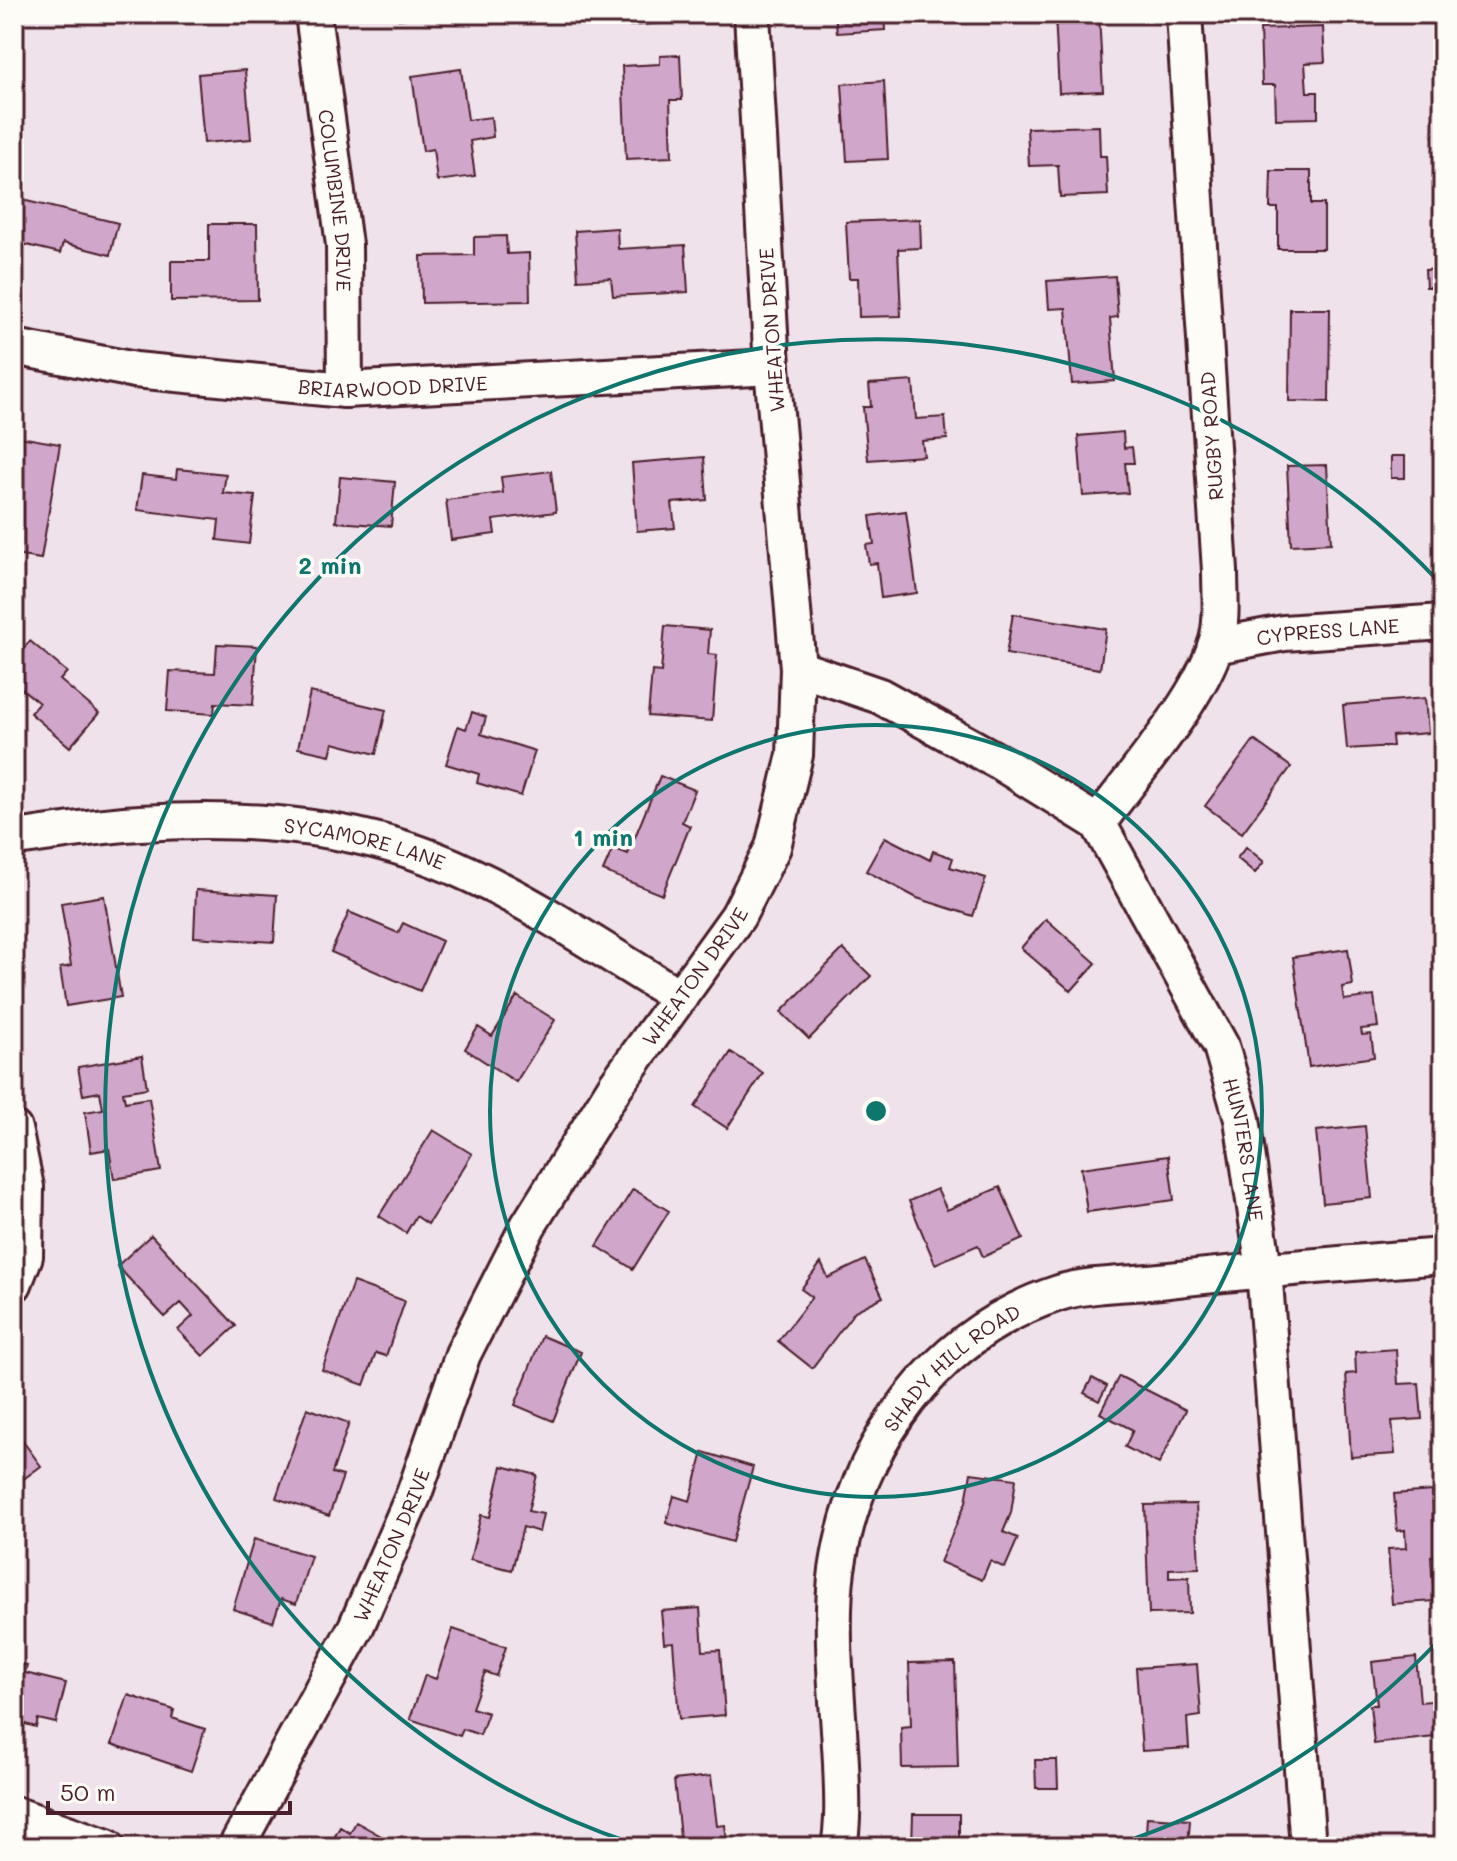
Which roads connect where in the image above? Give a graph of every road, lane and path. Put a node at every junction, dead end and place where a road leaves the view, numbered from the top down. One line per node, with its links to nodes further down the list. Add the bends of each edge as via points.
1 (313, 14): 6 (street, COLUMBINE DRIVE, via 344,245)
2 (752, 14): 5 (street, WHEATON DRIVE)
3 (1184, 14): 8 (street, RUGBY ROAD, via 1220,571)
4 (14, 347): 6 (street, BRIARWOOD DRIVE, via 135,370)
5 (772, 367): 6 (street, BRIARWOOD DRIVE); 9 (street, WHEATON DRIVE)
6 (345, 390)
7 (1443, 622): 8 (street, CYPRESS LANE, via 1284,633)
8 (1215, 646): 10 (street, RUGBY ROAD, via 1172,723)
9 (798, 668): 10 (street, HUNTERS LANE, via 880,696); 12 (street, WHEATON DRIVE, via 795,755 773,847 738,916)
10 (1098, 823): 15 (street, HUNTERS LANE, via 1221,1046 1242,1119)
11 (14, 838): 12 (street, SYCAMORE LANE, via 138,823 234,820 379,841 455,868 513,897)
12 (680, 997): 19 (street, WHEATON DRIVE, via 616,1085 528,1226 463,1354 414,1494 356,1627)
13 (14, 1129): 16 (street, via 26,1187 25,1256)
14 (1443, 1256): 15 (street, SHADY HILL ROAD)
15 (1264, 1269): 20 (street, SHADY HILL ROAD, via 1063,1292 1038,1300 960,1345 907,1400 868,1463 837,1571); 21 (street, HUNTERS LANE)
16 (14, 1284)
17 (14, 1814): 18 (street)
18 (107, 1847)
19 (236, 1847)
20 (839, 1847)
21 (1308, 1847)

